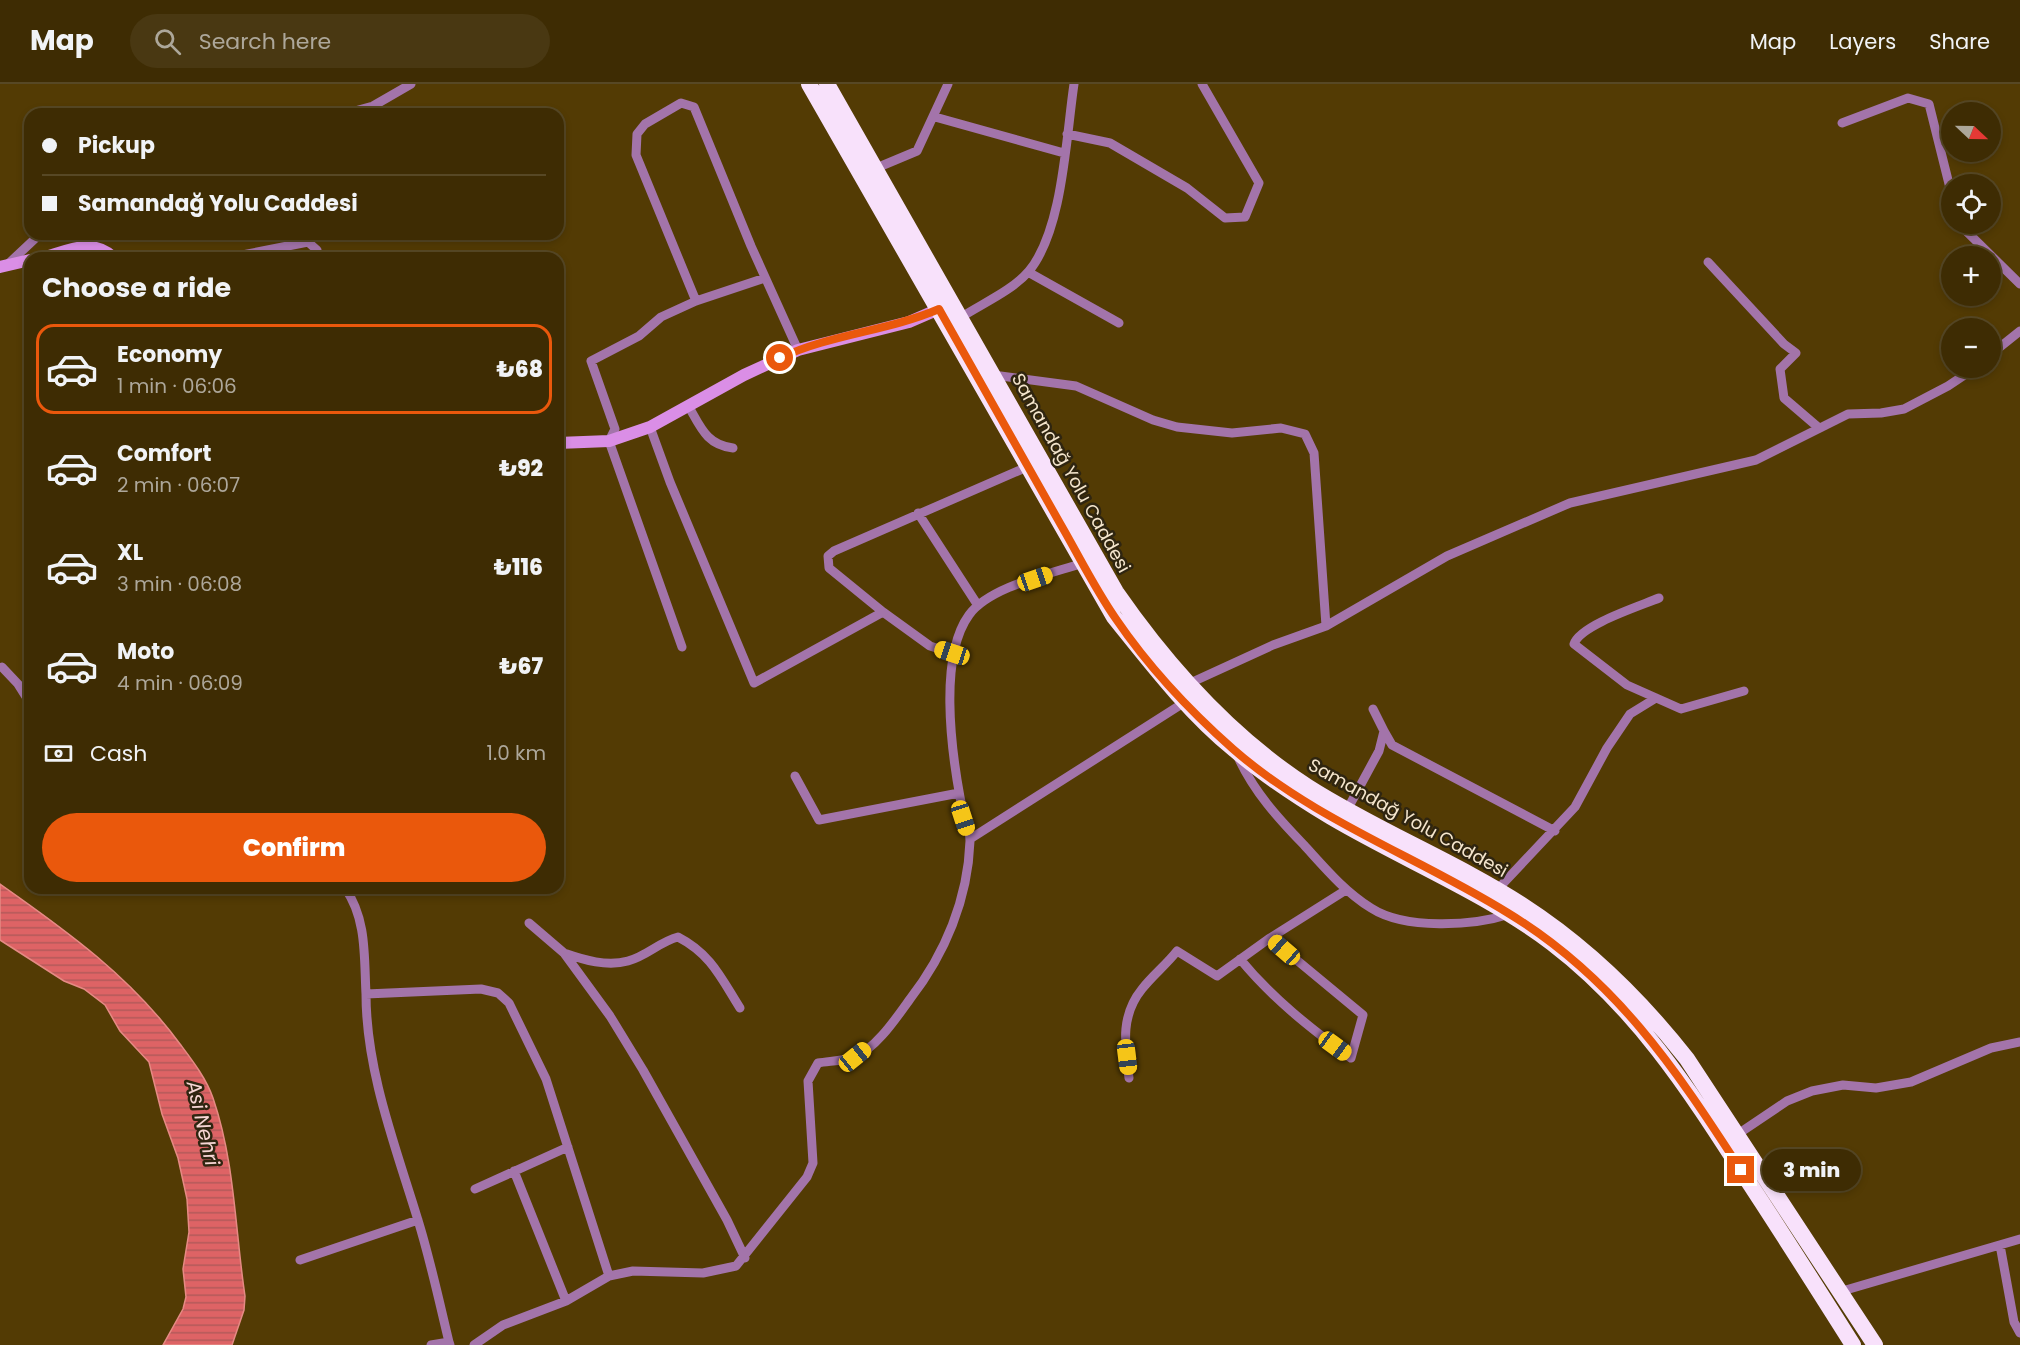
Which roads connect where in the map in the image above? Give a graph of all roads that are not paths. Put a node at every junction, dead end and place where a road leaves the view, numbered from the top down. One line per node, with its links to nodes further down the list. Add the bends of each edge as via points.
1 (411, 84): 7 (street)
2 (809, 84): 27 (highway, Samandağ Yolu Caddesi)
3 (827, 84): 12 (highway, Samandağ Yolu Caddesi)
4 (948, 84): 8 (street)
5 (1074, 84): 10 (street)
6 (1202, 84): 10 (street, via 1258,183 1245,217 1225,218 1187,188 1110,142)
7 (366, 108)
8 (934, 117): 11 (street); 12 (street, via 917,151)
9 (1842, 123): 13 (street, via 1908,98 1929,104)
10 (1067, 134): 11 (street)
11 (1064, 153): 23 (street, via 1047,243)
12 (874, 169): 28 (highway, Samandağ Yolu Caddesi)
13 (1946, 174)
14 (1969, 234): 25 (street)
15 (33, 240): 22 (street)
16 (62, 252): 17 (street, via 86,245)
17 (108, 252)
18 (254, 252): 19 (street, via 308,242)
19 (316, 252)
20 (24, 262): 22 (street)
21 (1708, 262): 37 (street, via 1796,353 1780,369 1784,398)
22 (3, 266)
23 (1028, 273): 28 (street); 29 (street)
24 (765, 278): 26 (street); 26 (street, via 694,106 681,103 645,124 637,135 636,156); 32 (street)
25 (2020, 284)
26 (696, 301): 38 (street, via 661,317 639,336 591,361 615,429)
27 (939, 309): 32 (street, via 909,322); 41 (highway, Samandağ Yolu Caddesi)
28 (960, 318): 33 (highway, Samandağ Yolu Caddesi)
29 (1119, 323)
30 (2020, 332): 31 (street)
31 (2001, 347)
32 (798, 350): 35 (street)
33 (993, 375): 47 (street, via 1076,386 1177,427 1232,433 1281,428 1305,434 1314,453); 51 (highway, Samandağ Yolu Caddesi, via 1116,592)
34 (1960, 378): 37 (street, via 1904,409 1848,414)
35 (689, 407): 36 (street); 40 (street, via 706,438)
36 (650, 427): 38 (street); 46 (street, via 754,683)
37 (1819, 428): 47 (street, via 1756,460 1570,503 1447,556)
38 (609, 441): 39 (street); 48 (street)
39 (564, 443)
40 (733, 448)
41 (1027, 467): 42 (street); 43 (highway, Samandağ Yolu Caddesi)
42 (918, 513): 45 (street); 46 (street, via 828,556 830,568)
43 (1083, 563): 45 (street, via 998,592); 55 (highway, Samandağ Yolu Caddesi, via 1114,617)
44 (1659, 598): 54 (street, via 1590,627 1574,644 1627,685)
45 (977, 604): 49 (street, via 958,632)
46 (883, 612): 49 (street, via 930,646)
47 (1326, 626): 51 (street, via 1273,645)
48 (682, 647)
49 (952, 653): 60 (street, via 951,704)
50 (2, 667): 53 (street)
51 (1188, 684): 61 (highway, Samandağ Yolu Caddesi, via 1270,759)
52 (1744, 690): 54 (street, via 1681,709)
53 (24, 694)
54 (1656, 698): 62 (street, via 1630,714 1575,807)
55 (1185, 702): 58 (highway, Samandağ Yolu Caddesi); 63 (street)
56 (1373, 709): 57 (street)
57 (1384, 731): 61 (street, via 1379,751); 62 (street, via 1392,745)
58 (1234, 750): 64 (street, via 1260,798); 67 (highway, Samandağ Yolu Caddesi, via 1330,816)
59 (795, 776): 60 (street, via 819,820)
60 (959, 794): 63 (street)
61 (1347, 810): 65 (highway, Samandağ Yolu Caddesi)
62 (1555, 831): 65 (street)
63 (970, 839): 83 (street, via 963,886 946,944 930,974 881,1036 855,1057 818,1063 808,1081 813,1163 807,1177)
64 (1346, 890): 67 (street, via 1373,909 1398,919 1440,923 1487,921); 69 (street)
65 (1497, 890): 76 (highway, Samandağ Yolu Caddesi, via 1569,939 1613,975 1687,1059)
66 (349, 894): 72 (street, via 361,920)
67 (1510, 914): 92 (highway, Samandağ Yolu Caddesi, via 1594,978 1635,1018 1682,1080)
68 (529, 923): 70 (street)
69 (1270, 938): 71 (street); 71 (street, via 1363,1015 1351,1058 1302,1022)
70 (564, 953): 73 (street, via 594,963 628,962 663,941 678,937 709,959); 83 (street, via 643,1070)
71 (1239, 959): 75 (street, via 1217,976 1177,951 1143,987 1127,1017 1124,1037)
72 (366, 994): 77 (street, via 481,989 498,993 510,1003 546,1079); 80 (street, via 366,1031 393,1142)
73 (740, 1008)
74 (2020, 1042): 76 (street, via 1991,1048 1911,1082 1876,1088 1844,1085 1812,1091 1787,1101)
75 (1129, 1078)
76 (1738, 1134): 86 (highway, Samandağ Yolu Caddesi)
77 (568, 1147): 78 (street); 85 (street)
78 (514, 1172): 79 (street); 87 (street)
79 (475, 1189)
80 (418, 1220): 84 (street); 89 (street)
81 (2020, 1239): 82 (street)
82 (2000, 1245): 86 (street); 88 (street, via 2014,1322)
83 (745, 1258): 85 (street, via 736,1266 703,1273 633,1271)
84 (300, 1260)
85 (609, 1276): 87 (street)
86 (1839, 1292): 93 (highway, Samandağ Yolu Caddesi)
87 (566, 1301): 91 (street, via 502,1325)
88 (2020, 1333)
89 (449, 1344): 90 (street)
90 (431, 1345)
91 (474, 1345)
92 (1853, 1345)
93 (1875, 1345)

